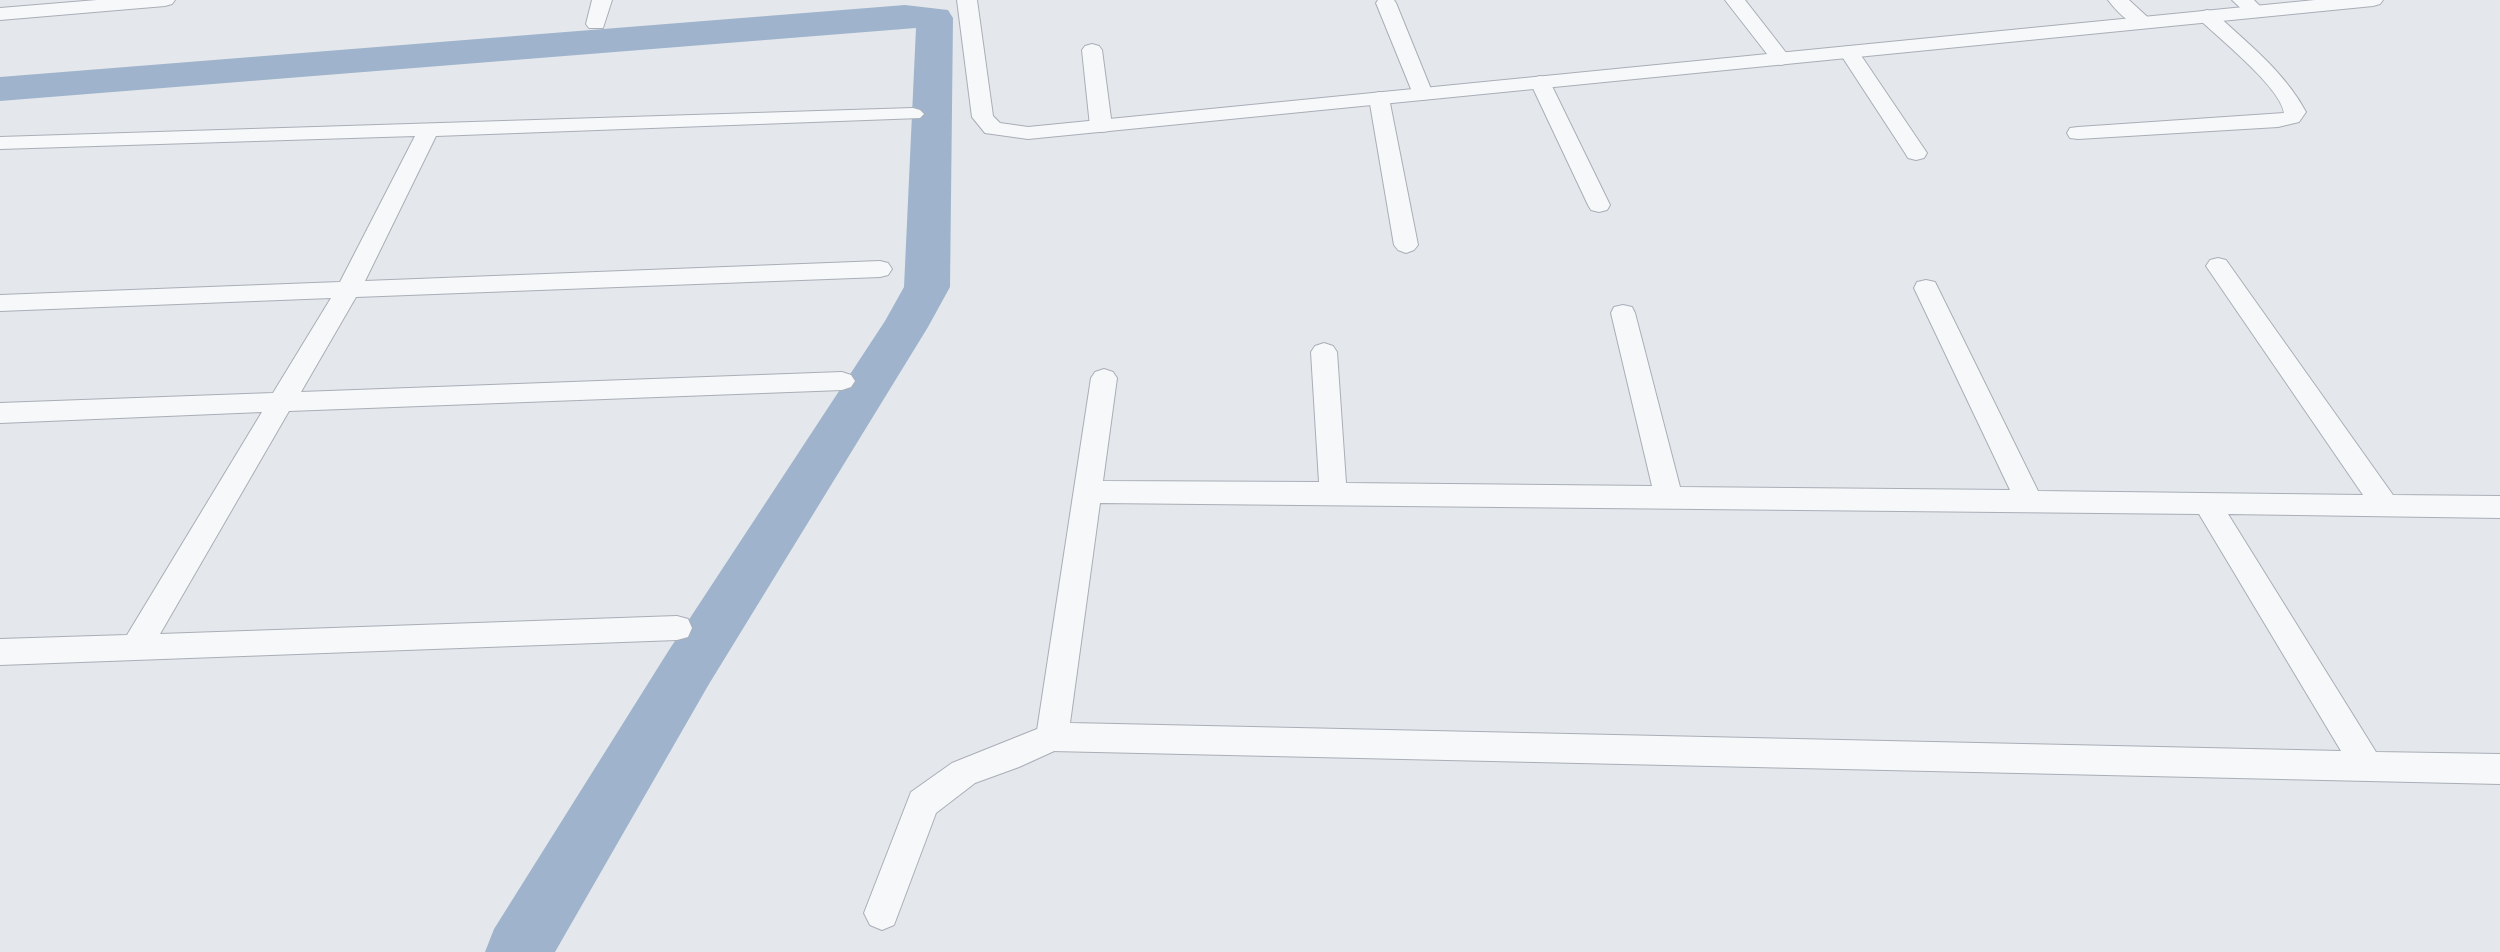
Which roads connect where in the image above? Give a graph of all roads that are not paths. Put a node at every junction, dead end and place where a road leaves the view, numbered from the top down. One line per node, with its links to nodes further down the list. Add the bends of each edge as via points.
1 (165, 0): 9 (street)
2 (602, 0): 12 (street)
3 (967, 0): 20 (street, via 983,117 993,128 1028,133)
4 (1736, 0): 15 (street)
5 (2118, 0): 11 (street)
6 (2373, 0): 8 (street)
7 (1386, 3): 17 (street)
8 (2249, 6): 10 (street)
9 (0, 14)
10 (2207, 16): 11 (street); 22 (street, via 2278,84 2295,112 2292,118)
11 (2144, 23): 14 (street)
12 (596, 24)
13 (1092, 50): 20 (street)
14 (1849, 52): 15 (street); 24 (street)
15 (1781, 59): 16 (street)
16 (1540, 82): 17 (street); 25 (street)
17 (1423, 94): 18 (street)
18 (1380, 98): 20 (street); 26 (street)
19 (914, 114): 21 (street)
20 (1101, 126)
21 (429, 129): 23 (street); 30 (street)
22 (2078, 133)
23 (0, 143)
24 (1916, 153)
25 (1600, 205)
26 (1406, 244)
27 (2218, 266): 43 (street)
28 (880, 270): 30 (street)
29 (1926, 288): 41 (street)
30 (348, 290): 31 (street); 36 (street)
31 (0, 303)
32 (1623, 313): 40 (street)
33 (1324, 352): 39 (street)
34 (1104, 378): 38 (street)
35 (842, 381): 36 (street)
36 (279, 402): 37 (street); 46 (street)
37 (0, 413)
38 (1088, 492): 39 (street); 48 (street)
39 (1333, 493): 40 (street)
40 (1669, 497): 41 (street)
41 (2029, 501): 42 (street)
42 (2207, 504): 43 (street); 49 (street)
43 (2386, 506): 44 (street)
44 (2500, 507)
45 (677, 628): 46 (street)
46 (136, 647): 47 (street)
47 (0, 652)
48 (1052, 737): 49 (street); 51 (street, via 964,773 923,804)
49 (2368, 767): 50 (street)
50 (2500, 769)
51 (882, 913)

